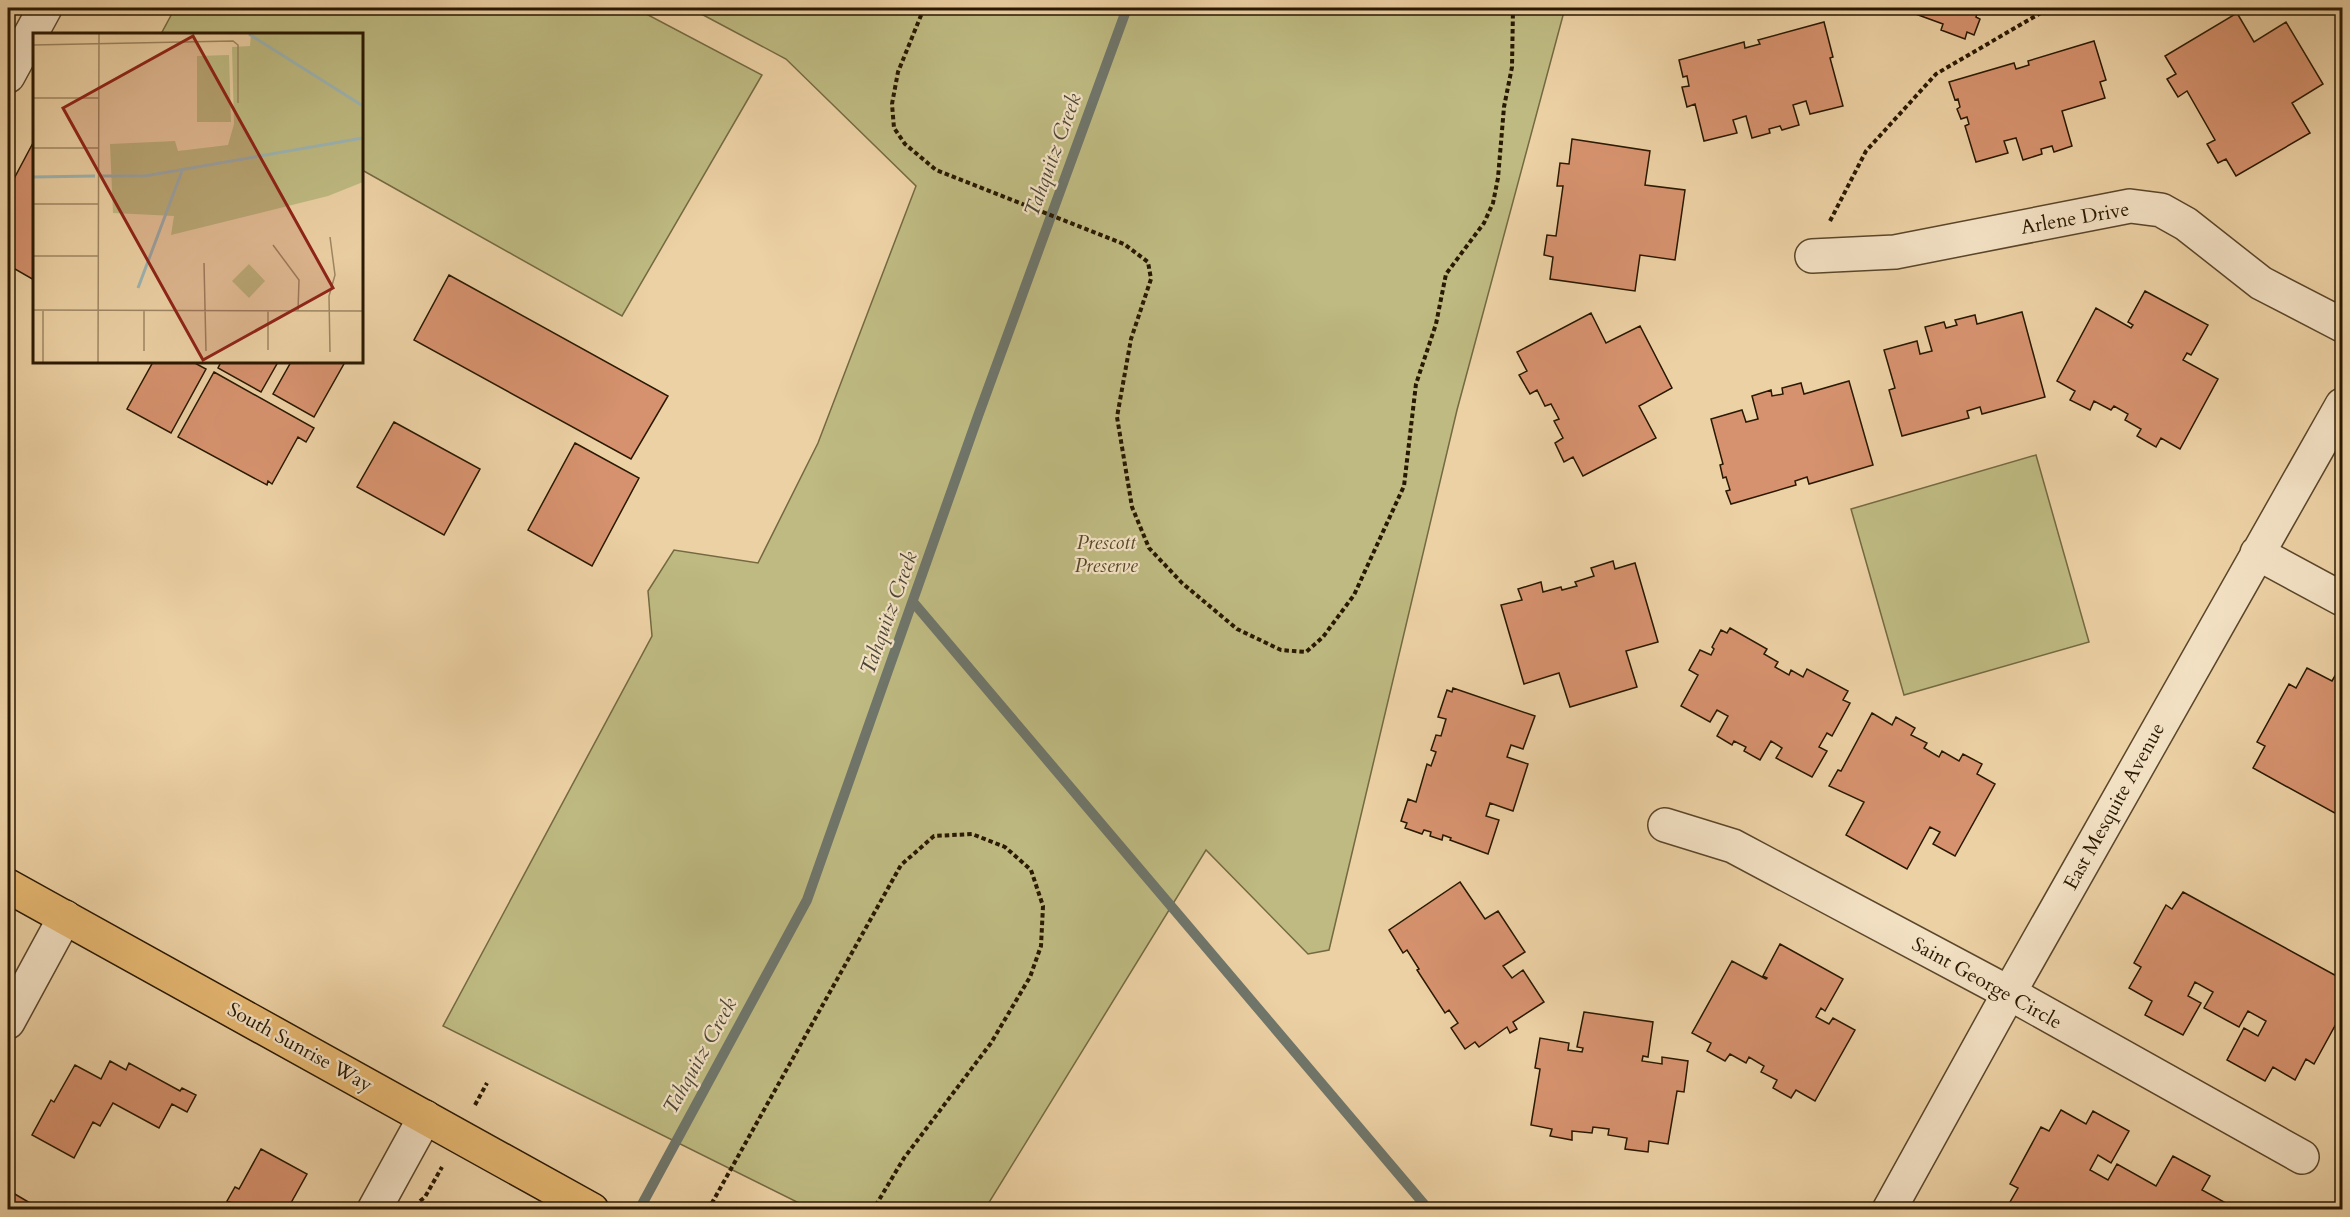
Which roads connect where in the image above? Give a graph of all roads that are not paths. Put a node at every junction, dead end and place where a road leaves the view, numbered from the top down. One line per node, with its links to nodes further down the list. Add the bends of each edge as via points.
1 (45, 8): 2 (street)
2 (8, 76)
3 (1812, 256): 4 (street, Arlene Drive, via 1895,252 2130,206 2161,210 2186,224 2261,283)
4 (2343, 325)
5 (2343, 405): 6 (street, East Mesquite Avenue)
6 (2257, 553): 7 (street); 11 (street, East Mesquite Avenue)
7 (2343, 599)
8 (1665, 825): 11 (street, Saint George Circle, via 1733,846)
9 (8, 886): 10 (main road, South Sunrise Way)
10 (65, 917): 12 (street); 13 (main road, South Sunrise Way)
11 (2009, 993): 14 (street, Saint George Circle); 17 (street, East Mesquite Avenue)
12 (8, 1022)
13 (425, 1117): 15 (street); 16 (main road, South Sunrise Way)
14 (2302, 1157)
15 (374, 1209)
16 (592, 1209)
17 (1889, 1209)

